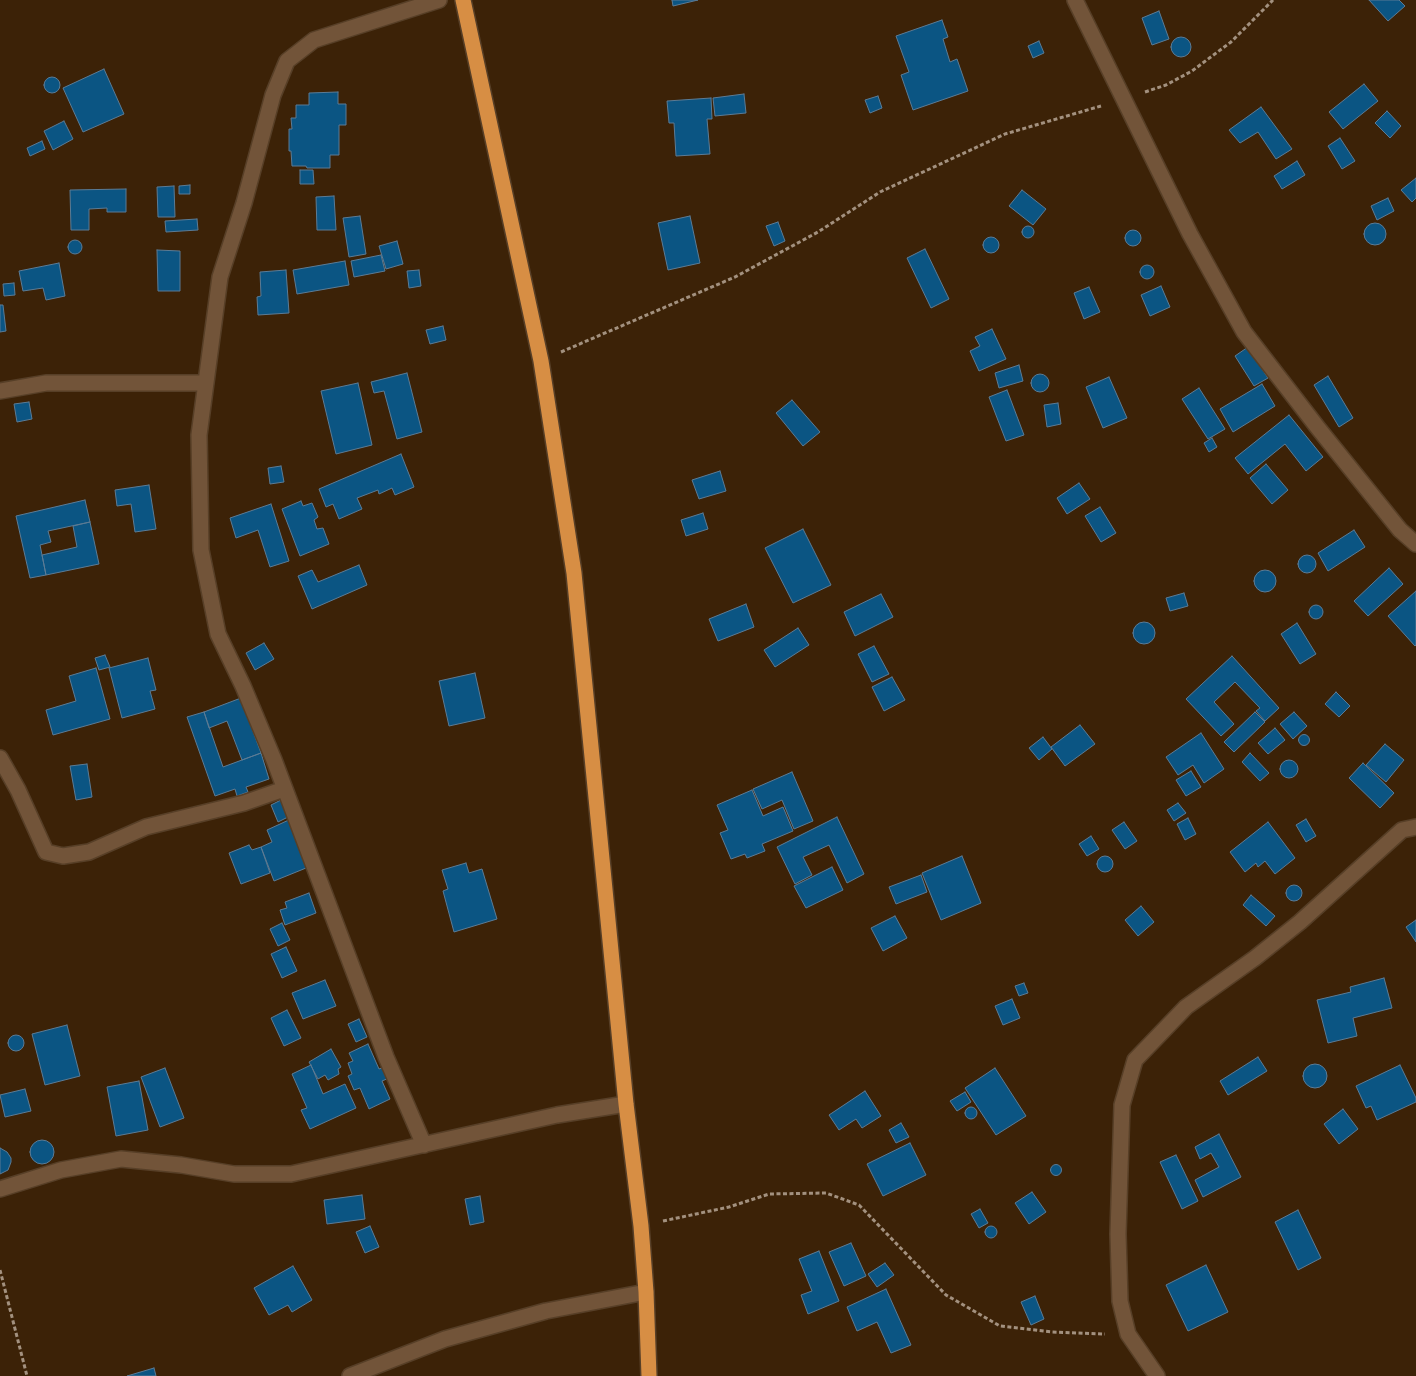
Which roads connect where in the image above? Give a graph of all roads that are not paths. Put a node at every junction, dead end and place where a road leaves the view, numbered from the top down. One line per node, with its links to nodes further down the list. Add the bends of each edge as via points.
1 (439, 0): 4 (street, via 314,40 287,61 273,95 220,277)
2 (463, 0): 10 (highway, via 541,361 574,573)
3 (1075, 0): 6 (street, via 1190,234 1244,332 1394,523)
4 (206, 383): 5 (street, via 46,383); 8 (street, via 199,435 201,550 218,634 243,686)
5 (0, 391)
6 (1416, 544)
7 (0, 758): 8 (street, via 46,852 63,856 90,852 146,827 244,803)
8 (284, 789): 11 (street, via 386,1057)
9 (1416, 826): 16 (street, via 1402,830 1300,922 1186,1007 1135,1060 1122,1105 1120,1301 1128,1334)
10 (626, 1104): 11 (street, via 556,1115); 13 (highway)
11 (424, 1145): 12 (street, via 291,1174 234,1174 121,1160 61,1170)
12 (0, 1189)
13 (646, 1292): 14 (street, via 546,1311 445,1339); 15 (highway)
14 (350, 1376)
15 (649, 1376)
16 (1157, 1376)

